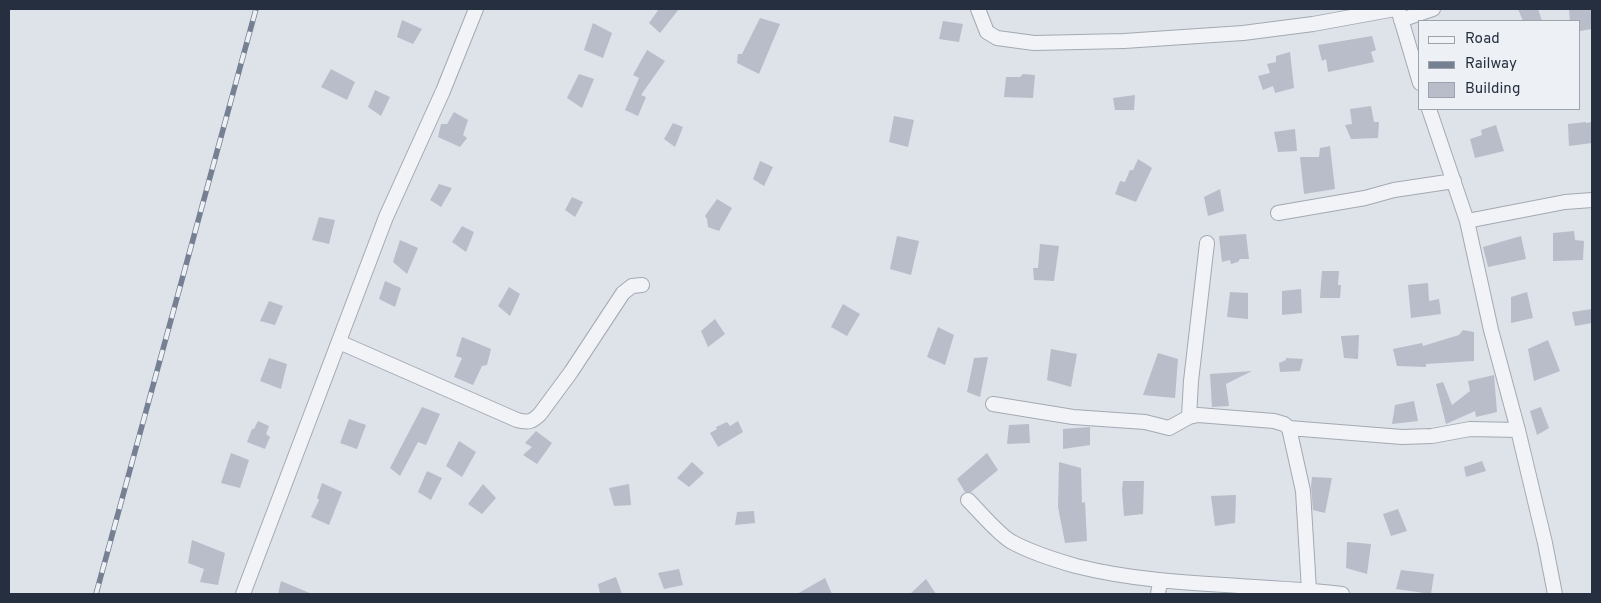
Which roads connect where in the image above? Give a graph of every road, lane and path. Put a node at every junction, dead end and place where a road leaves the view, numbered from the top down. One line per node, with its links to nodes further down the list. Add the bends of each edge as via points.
1 (476, 9): 13 (street, via 386,217)
2 (978, 9): 4 (street, via 987,32 997,38 1034,42 1124,41 1243,33)
3 (1433, 9): 4 (street)
4 (1398, 12): 5 (street)
5 (1418, 76)
6 (1429, 110): 7 (street)
7 (1454, 181): 9 (street); 10 (street)
8 (1592, 200): 10 (street, via 1565,202)
9 (1278, 213)
10 (1467, 221): 17 (street, via 1491,330)
11 (1206, 243): 15 (street)
12 (642, 285): 13 (street, via 632,286 623,293 571,372 534,420 527,423)
13 (339, 342): 21 (street)
14 (993, 404): 15 (street, via 1073,416 1145,422 1168,428)
15 (1189, 417): 16 (street, via 1274,421)
16 (1289, 428): 17 (street, via 1402,437 1432,436 1470,429); 20 (street, via 1303,491)
17 (1518, 430): 23 (street)
18 (968, 500): 19 (street, via 1010,542 1059,561)
19 (1159, 587): 20 (street)
20 (1308, 590): 22 (street)
21 (243, 594)
22 (1342, 594)
23 (1555, 594)

